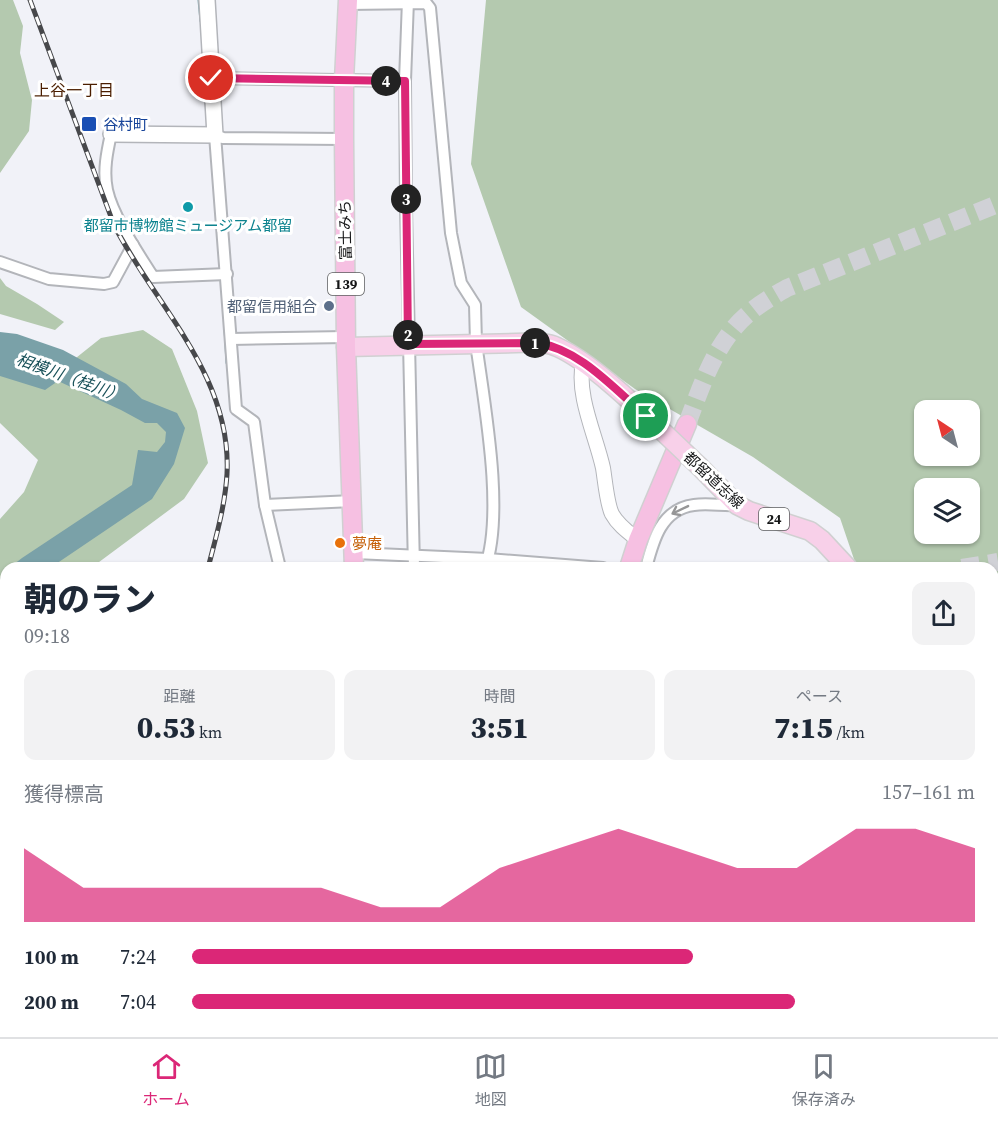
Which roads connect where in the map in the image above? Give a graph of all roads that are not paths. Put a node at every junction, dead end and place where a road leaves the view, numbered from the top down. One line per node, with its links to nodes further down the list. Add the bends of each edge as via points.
1 (207, 0): 4 (main road)
2 (348, 2): 3 (street); 5 (highway, 富士みち / 139)
3 (408, 2): 6 (street); 15 (street, via 426,3 430,8 450,233 461,283 475,305)
4 (211, 78): 5 (street); 8 (main road)
5 (344, 80): 6 (street); 9 (highway, 富士みち / 139)
6 (405, 81): 16 (street)
7 (111, 134): 8 (main road); 10 (street, via 107,191)
8 (215, 135): 9 (street); 12 (street)
9 (344, 139): 14 (highway, 富士みち / 139)
10 (133, 245): 11 (street, via 112,282 104,284 49,279); 12 (street, via 153,277)
11 (0, 262)
12 (227, 274): 13 (street)
13 (231, 339): 14 (street); 20 (street, via 236,409 254,422)
14 (346, 342): 16 (main road, 都留道志線 / 24); 19 (highway, 富士みち / 139)
15 (476, 343): 16 (main road, 都留道志線 / 24); 17 (main road, 都留道志線 / 24, via 548,344); 28 (street, via 492,492 492,530)
16 (408, 344): 23 (street)
17 (583, 363): 21 (main road, 都留道志線 / 24, bridge, via 659,428); 22 (street, via 583,395 610,508 620,525)
18 (687, 424): 22 (highway)
19 (353, 501): 20 (street); 24 (highway, 富士みち / 139)
20 (265, 505): 25 (street)
21 (737, 505): 30 (street, one-way to 30, via 696,505 674,512 658,530); 31 (main road, 都留道志線 / 24, via 810,531)
22 (638, 540): 29 (highway)
23 (415, 556): 24 (street); 26 (street); 27 (street)
24 (355, 561)
25 (279, 562)
26 (414, 562)
27 (468, 562)
28 (486, 562)
29 (631, 562)
30 (648, 562)
31 (842, 562)

